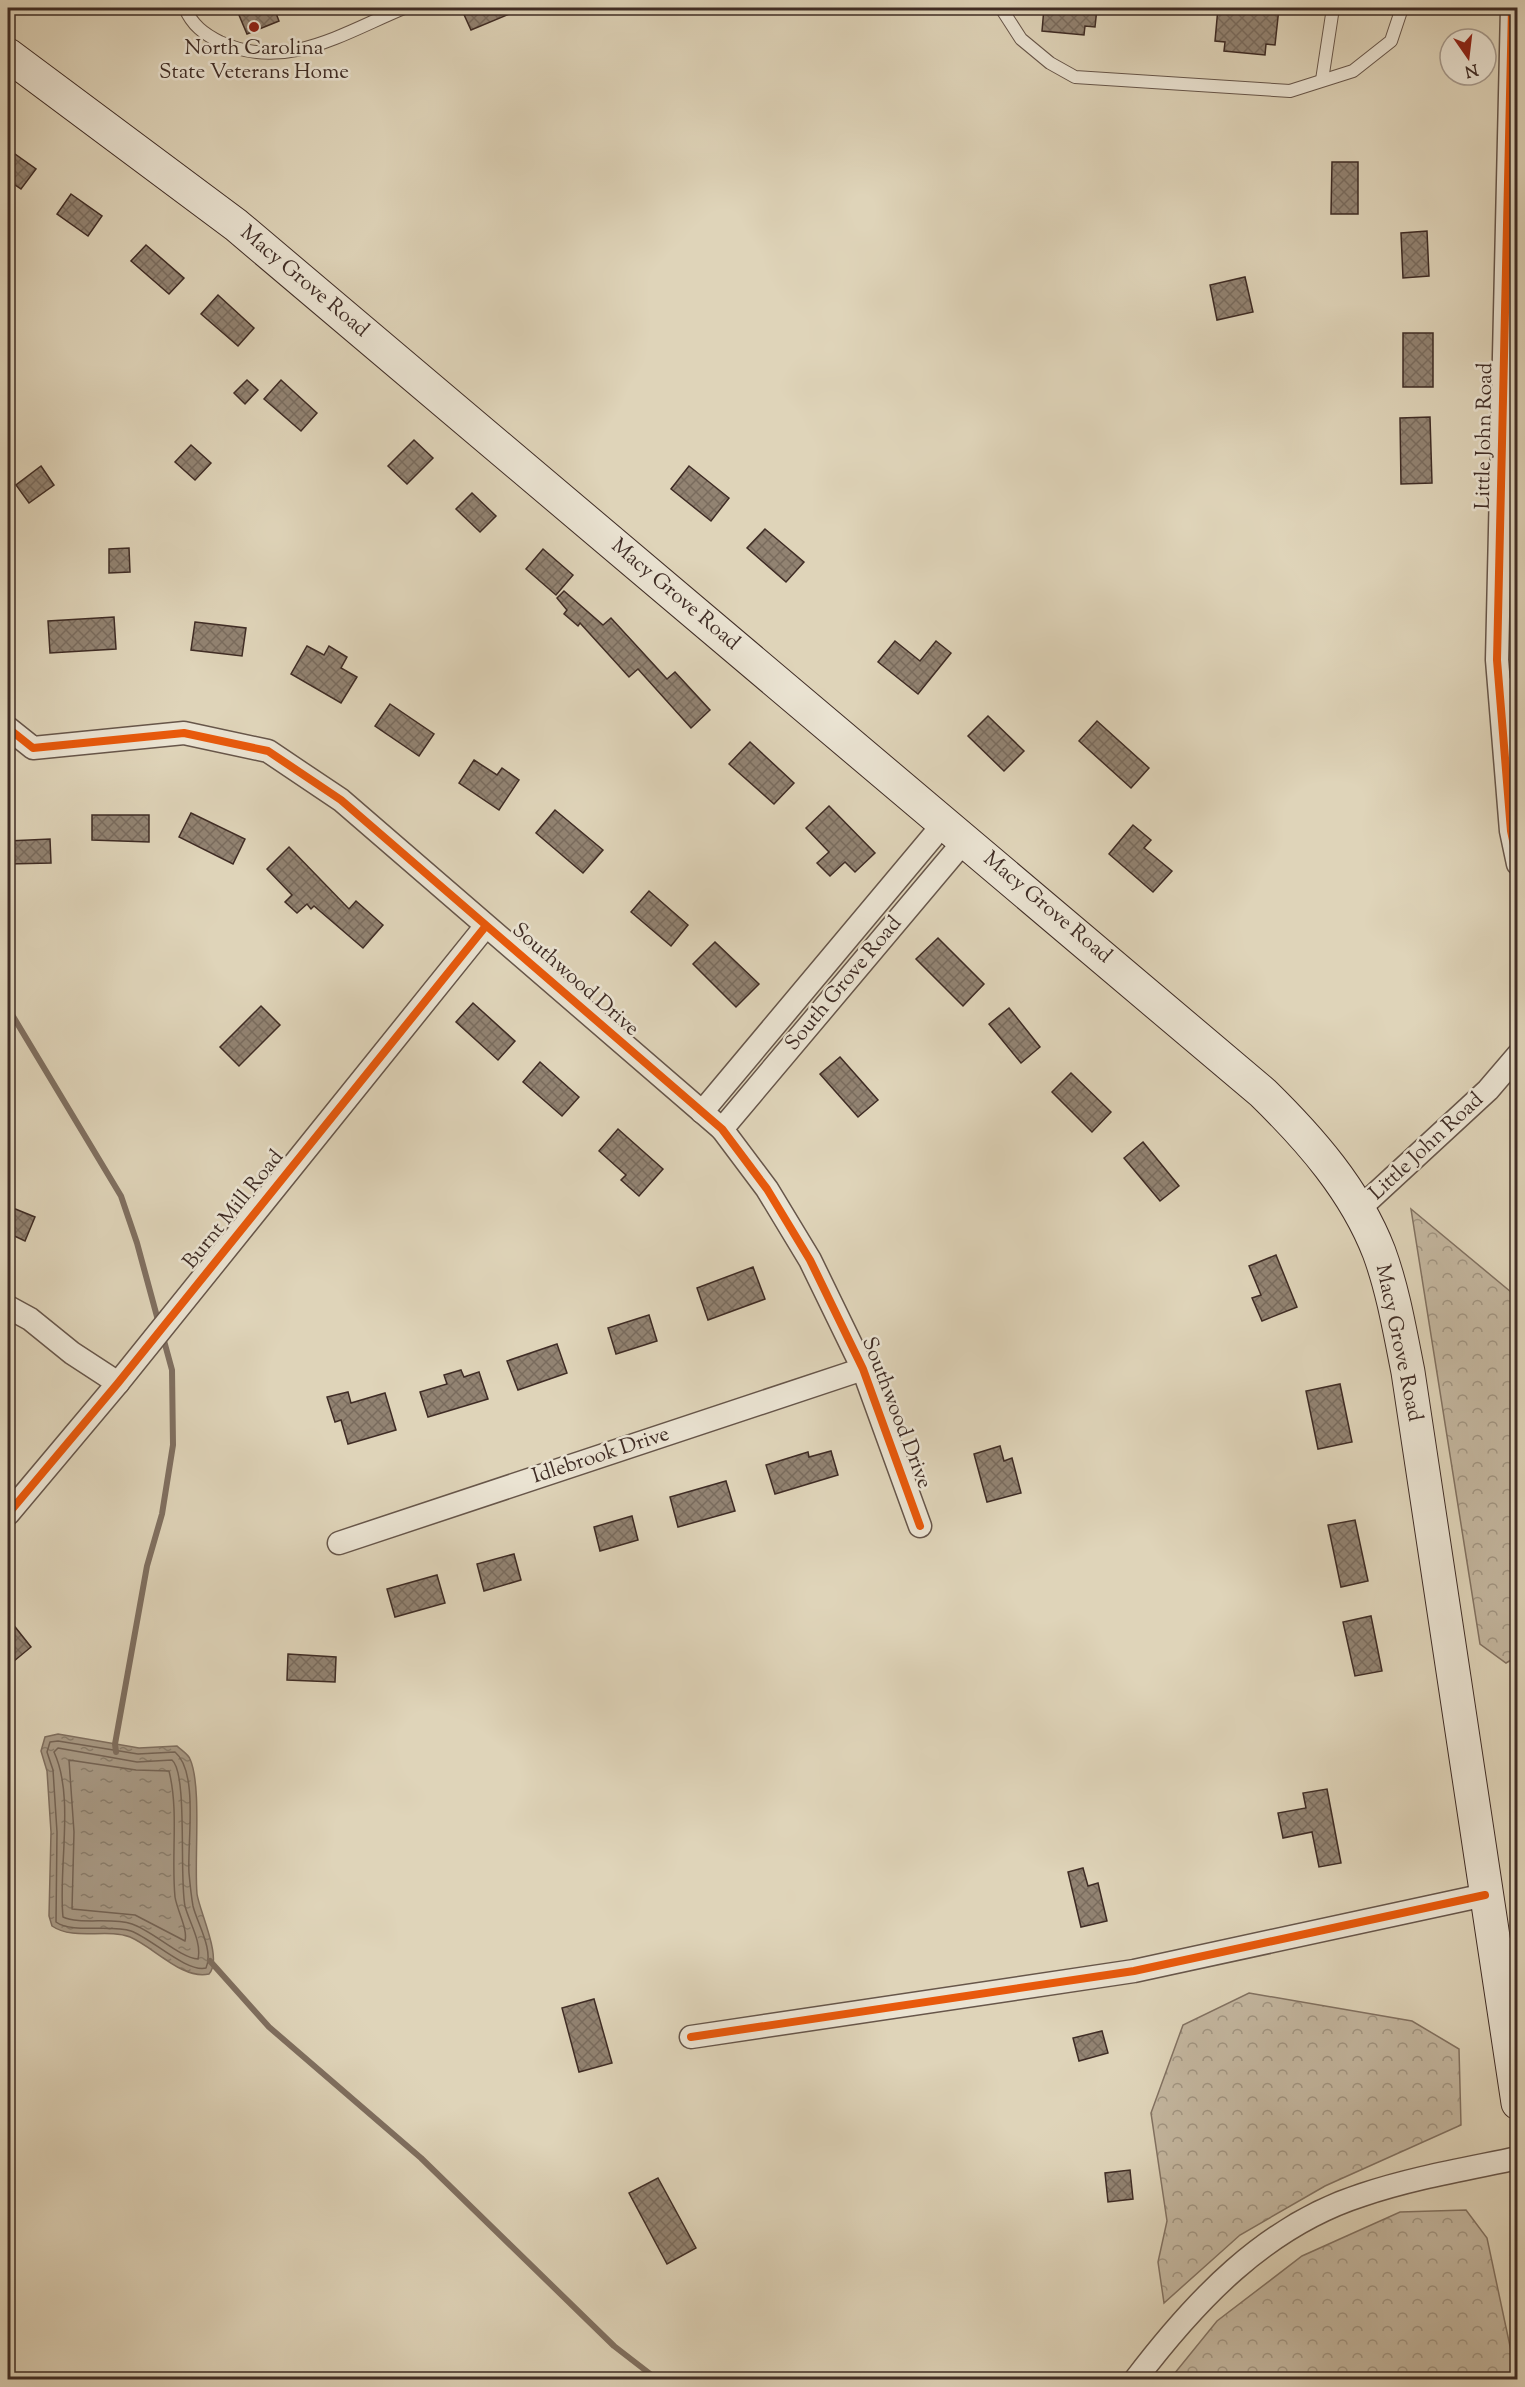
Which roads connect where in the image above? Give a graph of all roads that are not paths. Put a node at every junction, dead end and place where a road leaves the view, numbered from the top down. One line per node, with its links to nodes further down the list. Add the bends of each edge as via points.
1 (184, 8): 2 (lane, via 193,24 212,38 260,54 300,51)
2 (404, 8)
3 (1001, 8): 8 (lane, via 1021,39 1075,77 1290,91)
4 (1333, 8): 8 (lane)
5 (1402, 8): 8 (lane, via 1391,41 1353,71)
6 (1512, 8): 9 (street, Little John Road)
7 (8, 55): 12 (main road, Macy Grove Road, via 236,225)
8 (1322, 80)
9 (1508, 566): 10 (street, Little John Road)
10 (1508, 685): 13 (street, Little John Road, via 1511,831)
11 (8, 728): 14 (street, Southwood Drive, via 33,748 184,733 268,751 340,800)
12 (956, 831): 16 (street, South Grove Road); 17 (street, South Grove Road); 18 (main road, Macy Grove Road, via 1263,1093 1300,1129)
13 (1518, 864)
14 (485, 927): 16 (street, Southwood Drive); 21 (street, Burnt Mill Road)
15 (1518, 1055): 18 (street, Little John Road, via 1488,1090)
16 (702, 1112): 17 (street, Southwood Drive)
17 (722, 1129): 20 (street, Southwood Drive, via 767,1189 810,1260)
18 (1358, 1210): 25 (main road, Macy Grove Road, via 1378,1251 1408,1372)
19 (8, 1307): 21 (street)
20 (862, 1369): 23 (street, Southwood Drive); 24 (street, Idlebrook Drive)
21 (118, 1383): 22 (street, Burnt Mill Road)
22 (8, 1514)
23 (920, 1526)
24 (339, 1543)
25 (1485, 1895): 26 (street, via 1134,1971); 27 (main road, Macy Grove Road)
26 (690, 2037)
27 (1518, 2103)
28 (1518, 2158): 29 (street, via 1361,2195 1296,2225 1220,2282)
29 (1135, 2379)

